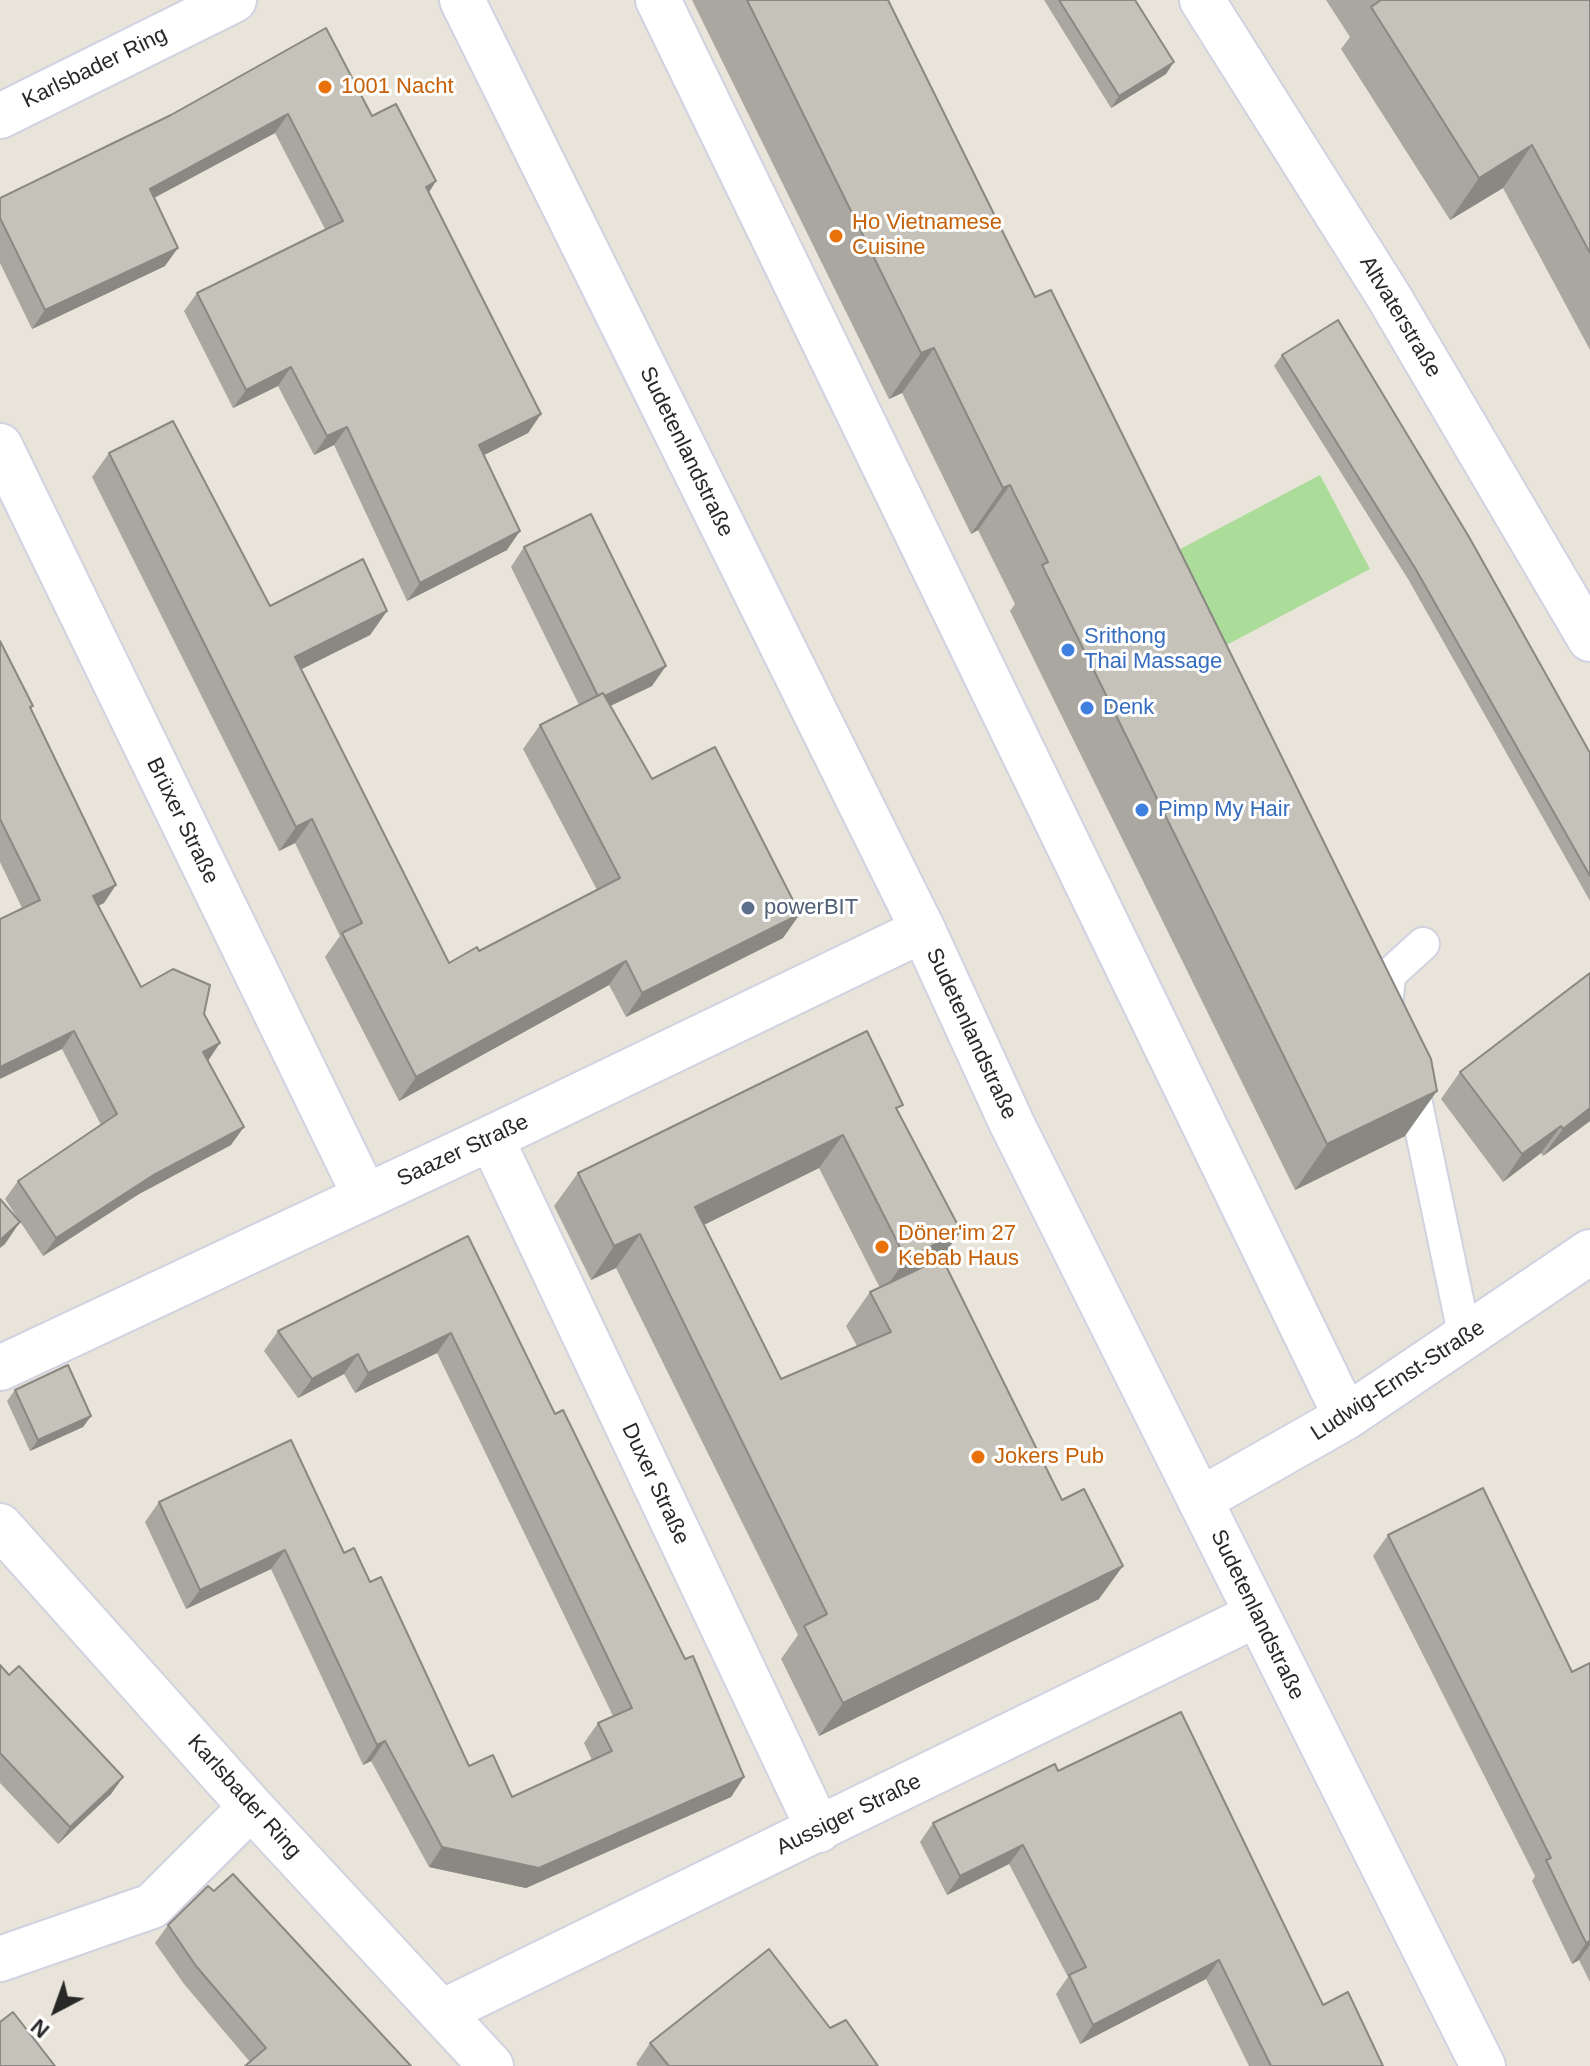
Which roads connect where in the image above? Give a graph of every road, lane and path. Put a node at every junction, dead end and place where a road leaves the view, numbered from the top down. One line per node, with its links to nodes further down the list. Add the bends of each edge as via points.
1 (234, 0): 5 (street, Karlsbader Ring)
2 (462, 0): 8 (street, Sudetenlandstraße)
3 (658, 0): 15 (street)
4 (1202, 0): 7 (street, Altvaterstraße, via 1389,297)
5 (0, 116)
6 (0, 446): 11 (street, Brüxer Straße)
7 (1590, 639)
8 (923, 930): 10 (street, Saazer Straße); 16 (street, Sudetenlandstraße, via 1012,1124)
9 (1423, 944): 13 (lane, via 1389,975 1386,1008 1414,1085)
10 (491, 1138): 11 (street, Saazer Straße); 20 (street, Duxer Straße)
11 (365, 1196): 14 (street, Saazer Straße)
12 (1590, 1252): 13 (street, Ludwig-Ernst-Straße)
13 (1465, 1338): 15 (street, Ludwig-Ernst-Straße)
14 (0, 1368)
15 (1346, 1417): 16 (street, Ludwig-Ernst-Straße)
16 (1200, 1500): 18 (street, Sudetenlandstraße)
17 (0, 1526): 19 (street, Karlsbader Ring)
18 (1256, 1615): 20 (street, Aussiger Straße); 24 (street, Sudetenlandstraße)
19 (251, 1807): 21 (street, via 152,1906); 22 (street, Karlsbader Ring)
20 (819, 1830): 22 (street, Aussiger Straße)
21 (0, 1959)
22 (442, 2012): 23 (street, Karlsbader Ring)
23 (491, 2066)
24 (1483, 2066)

